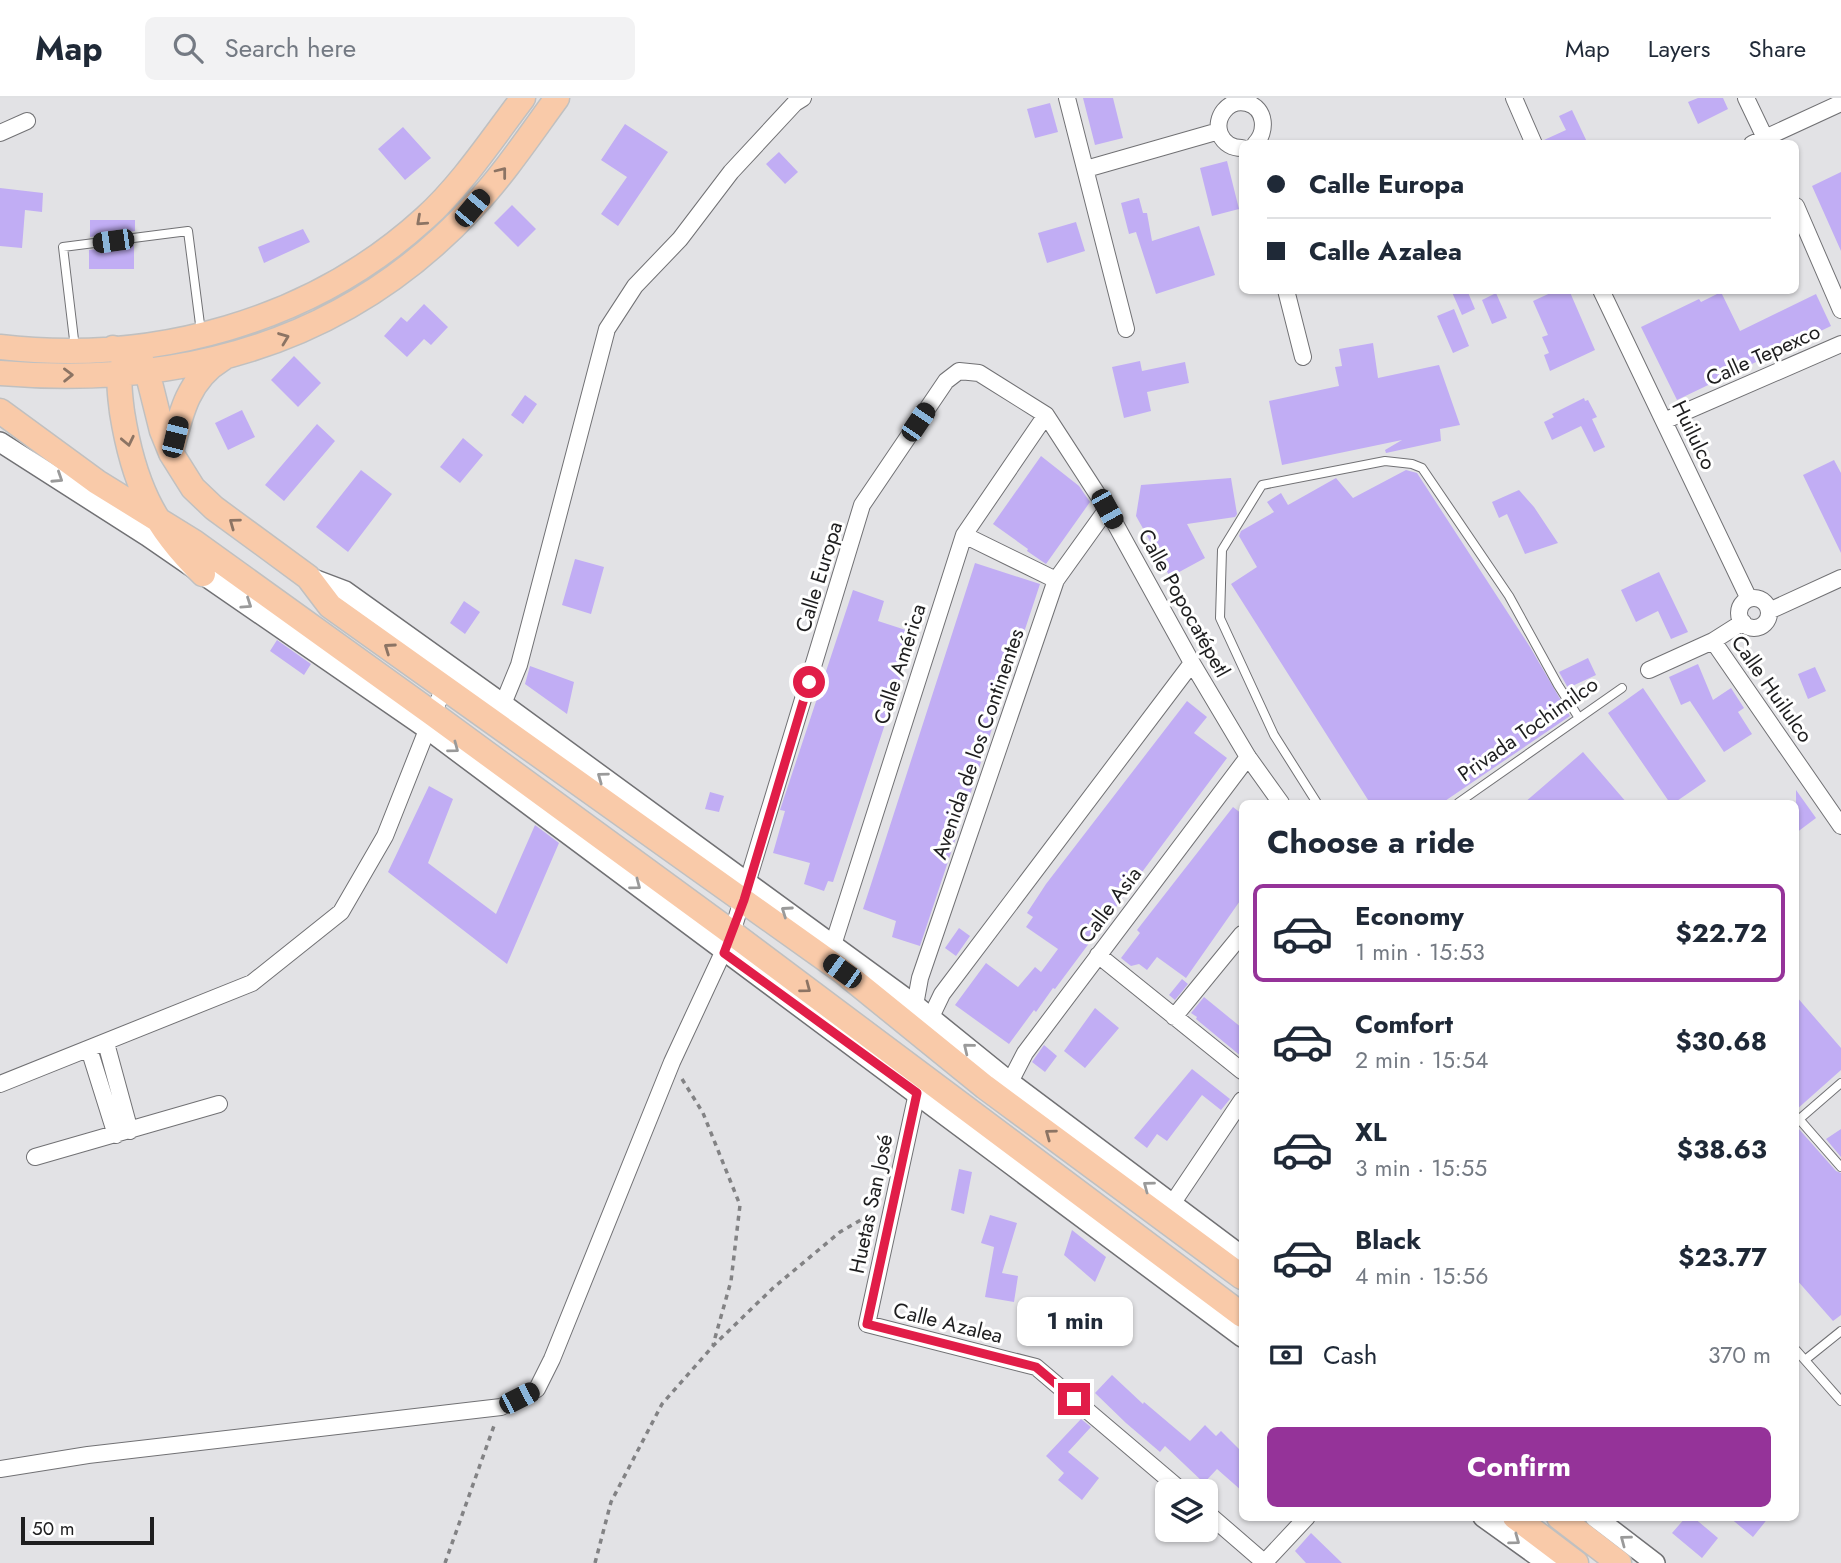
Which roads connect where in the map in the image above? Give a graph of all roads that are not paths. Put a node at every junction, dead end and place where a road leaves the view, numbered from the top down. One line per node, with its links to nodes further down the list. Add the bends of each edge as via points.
1 (523, 98): 23 (main road, one-way to 23, via 428,216 363,268 271,314)
2 (557, 98): 27 (main road, one-way to 2, via 318,324 404,269 472,208)
3 (803, 98): 52 (street, via 731,172 680,239 635,286 607,329 519,664)
4 (1067, 98): 17 (street)
5 (1514, 98): 13 (street)
6 (1746, 98): 14 (street)
7 (1237, 100): 10 (street, via 1222,113); 12 (street, via 1261,115 1264,124)
8 (1841, 103): 15 (street)
9 (27, 121): 11 (street)
10 (1219, 131): 16 (street, via 1223,140); 17 (street)
11 (0, 133)
12 (1258, 140)
13 (1532, 140)
14 (1762, 140)
15 (1764, 140)
16 (1239, 147)
17 (1086, 169): 22 (street)
18 (1799, 213): 21 (street)
19 (1287, 294): 28 (street)
20 (1603, 294): 34 (street, Huilulco)
21 (1841, 310)
22 (1126, 329)
23 (201, 335): 26 (lane, via 188,231 63,247); 29 (main road)
24 (1841, 344): 34 (street, Calle Tepexco)
25 (0, 347): 26 (main road)
26 (75, 349): 29 (main road)
27 (234, 354): 29 (main road); 36 (main road, via 212,365 190,391)
28 (1303, 357)
29 (131, 358): 30 (main road, one-way to 29, via 48,375); 36 (main road); 38 (main road, one-way to 38, via 127,440 144,496)
30 (0, 373)
31 (946, 381): 33 (street, Calle Popocatépetl, via 959,371 979,373); 60 (street, Calle Europa, via 862,505)
32 (0, 411): 38 (main road, via 97,482)
33 (1046, 415): 37 (street, Calle Popocatépetl); 39 (street, Calle América)
34 (1664, 421): 44 (street, Huilulco)
35 (0, 442): 40 (street, one-way to 40)
36 (171, 453): 41 (main road, one-way to 36, via 214,508 193,488)
37 (1107, 509): 43 (street, Avenida de los Continentes); 48 (street, Calle Popocatépetl)
38 (158, 519): 40 (main road); 54 (main road)
39 (964, 535): 43 (street); 63 (street, Calle América)
40 (203, 574): 54 (street, one-way to 54)
41 (309, 578): 50 (main road, one-way to 41, via 330,606); 52 (street, via 345,591)
42 (1841, 578): 45 (street)
43 (1056, 580): 65 (street, Avenida de los Continentes, via 920,978)
44 (1749, 599): 45 (street, via 1764,601); 46 (street, via 1739,613)
45 (1769, 611): 46 (street, via 1768,619 1758,628)
46 (1743, 622): 47 (street, Calle Huilulco)
47 (1713, 641): 49 (street); 59 (street, Calle Huilulco)
48 (1192, 663): 55 (street, Calle Popocatépetl); 66 (street, via 942,994)
49 (1649, 670)
50 (444, 687): 54 (street); 60 (main road)
51 (1622, 688): 53 (lane, Privada Tochimilco)
52 (503, 704): 60 (street, one-way to 52)
53 (1579, 718): 57 (lane, via 1509,596 1422,468 1385,461 1262,485 1222,550 1220,618 1274,735); 58 (lane, Privada Tochimilco)
54 (430, 721): 62 (main road, one-way to 62); 68 (street, via 385,836 341,912 252,983)
55 (1248, 757): 56 (street, Calle Popocatépetl); 64 (street, Calle Asia)
56 (1279, 800)
57 (1315, 800)
58 (1462, 800)
59 (1840, 821)
60 (746, 892): 62 (street, Calle Europa); 63 (street, one-way to 60); 84 (main road, one-way to 60, via 985,1087)
61 (1239, 938): 67 (street)
62 (728, 943): 74 (street); 85 (main road, one-way to 85); 92 (street, Calle Europa, via 672,1062 537,1389 501,1407)
63 (833, 945): 65 (street)
64 (1098, 955): 67 (street); 71 (street, Calle Asia, via 1025,1053)
65 (915, 1005): 66 (street)
66 (931, 1017): 71 (street, one-way to 66)
67 (1174, 1017): 70 (street)
68 (106, 1043): 69 (street); 79 (street)
69 (89, 1049): 73 (street); 79 (street)
70 (1239, 1069)
71 (1010, 1082): 82 (street, one-way to 71)
72 (1841, 1083): 77 (lane)
73 (0, 1084)
74 (917, 1093): 86 (street, Huetas San José); 88 (street)
75 (219, 1104): 79 (street)
76 (1239, 1104): 82 (street)
77 (1799, 1119)
78 (1799, 1123): 81 (lane)
79 (123, 1133): 80 (street)
80 (35, 1157)
81 (1841, 1167)
82 (1172, 1204): 83 (street)
83 (1239, 1254)
84 (1239, 1275)
85 (1239, 1313)
86 (867, 1324): 93 (street, Calle Azalea, via 1036,1367)
87 (1841, 1331): 90 (lane)
88 (1239, 1335)
89 (1799, 1353): 90 (lane)
90 (1805, 1360): 91 (lane)
91 (1841, 1401)
92 (0, 1469)
93 (1168, 1479)
94 (1303, 1521): 100 (street)
95 (1489, 1521): 101 (street, one-way to 101)
96 (1521, 1521): 102 (main road)
97 (1564, 1521): 103 (main road)
98 (1600, 1521): 104 (street, one-way to 98)
99 (1218, 1523): 100 (street)
100 (1264, 1563)
101 (1547, 1563)
102 (1576, 1563)
103 (1619, 1563)
104 (1655, 1563)

